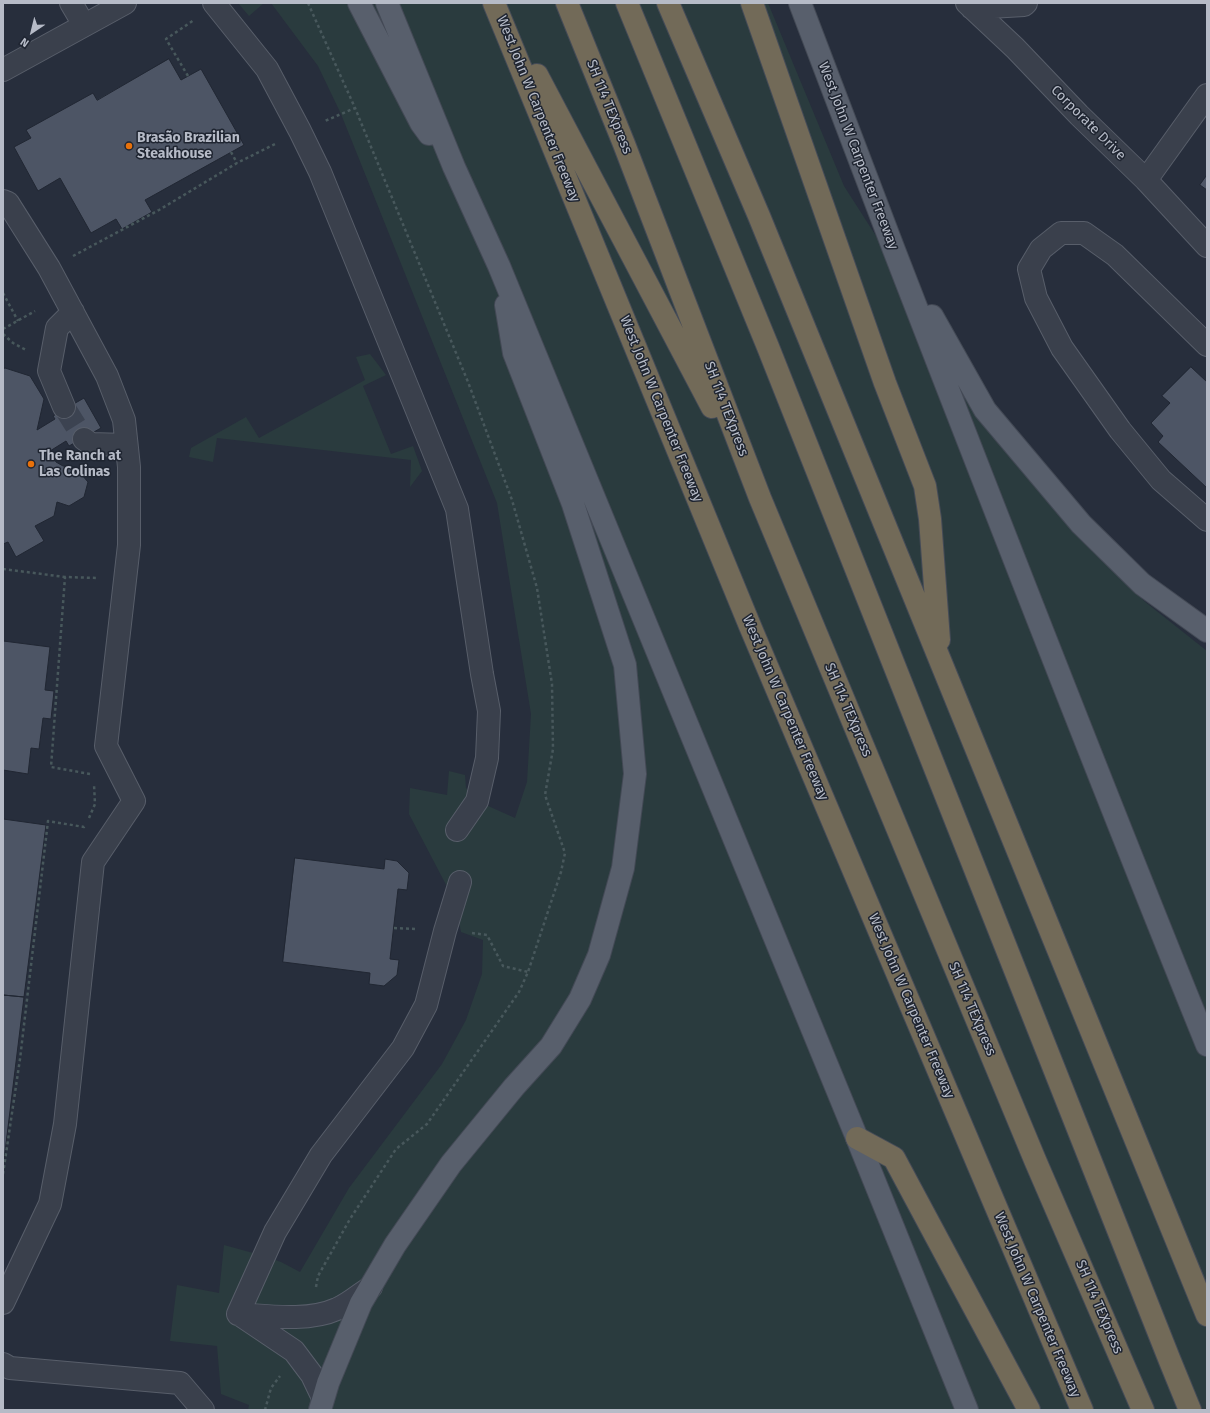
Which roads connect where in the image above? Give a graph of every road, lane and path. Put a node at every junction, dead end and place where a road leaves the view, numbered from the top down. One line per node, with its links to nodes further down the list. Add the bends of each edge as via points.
1 (71, 3): 16 (street)
2 (125, 3): 16 (street)
3 (308, 3): 20 (path, via 355,108)
4 (359, 3): 23 (main road, via 421,123)
5 (387, 3): 23 (main road)
6 (494, 3): 62 (highway, West John W Carpenter Freeway, via 750,626)
7 (500, 3): 39 (highway)
8 (567, 3): 39 (highway, SH 114 TEXpress)
9 (627, 3): 64 (highway, via 768,347)
10 (668, 3): 45 (highway, via 759,216)
11 (752, 3): 45 (highway, via 883,375 925,486 930,519)
12 (800, 3): 27 (main road, West John W Carpenter Freeway)
13 (1026, 3): 15 (street)
14 (215, 4): 18 (path, via 166,39); 20 (street, via 267,69)
15 (971, 5): 24 (street, Corporate Drive)
16 (84, 25): 17 (street)
17 (3, 70)
18 (188, 76)
19 (1207, 95): 24 (street)
20 (300, 131): 22 (path); 48 (street, via 320,172 456,509 489,711 487,758 477,801)
21 (231, 152): 22 (path)
22 (237, 163): 29 (path, via 159,210)
23 (454, 167): 28 (main road)
24 (1146, 180): 26 (street, Corporate Drive)
25 (3, 201): 29 (street, via 8,203)
26 (1207, 246)
27 (892, 247): 44 (main road, via 985,410 1081,524 1142,584); 50 (main road, West John W Carpenter Freeway)
28 (499, 266): 51 (main road); 53 (main road, via 514,353 574,504 625,665 635,774 623,868 600,955 580,999 551,1046 451,1164 395,1245)
29 (49, 268): 31 (street)
30 (3, 292): 32 (path)
31 (73, 312): 36 (street, via 57,328 49,371); 38 (street, via 107,376 124,420)
32 (18, 321)
33 (3, 334): 35 (path, via 13,343)
34 (1207, 345): 40 (street, via 1115,255 1084,233 1061,233 1041,249 1030,269 1036,298 1062,348 1106,411 1161,480)
35 (32, 353)
36 (64, 406)
37 (84, 439): 38 (street, via 91,444)
38 (126, 445): 54 (street, via 129,467 129,545 106,746 134,801 93,862 65,1124 50,1204)
39 (760, 498): 63 (highway, SH 114 TEXpress, via 1035,1160)
40 (1207, 520)
41 (3, 569): 43 (path)
42 (98, 571): 43 (path, via 97,579)
43 (65, 577): 46 (path, via 51,767)
44 (1207, 631)
45 (940, 659): 56 (highway)
46 (94, 775)
47 (94, 782): 52 (path, via 95,804 84,827 48,822 20,1059)
48 (457, 830)
49 (460, 882): 55 (street, via 426,1005 403,1048 321,1156 275,1232)
50 (1207, 1045)
51 (858, 1138): 60 (main road); 61 (highway, via 894,1158)
52 (3, 1174)
53 (371, 1287): 55 (street, via 337,1309 315,1316); 58 (main road, via 361,1303)
54 (3, 1302)
55 (238, 1314): 58 (street, via 294,1351 312,1375)
56 (1207, 1315)
57 (3, 1364): 59 (street, via 10,1368 180,1383)
58 (321, 1404)
59 (203, 1410)
60 (967, 1410)
61 (1029, 1410)
62 (1082, 1410)
63 (1143, 1410)
64 (1190, 1410)

